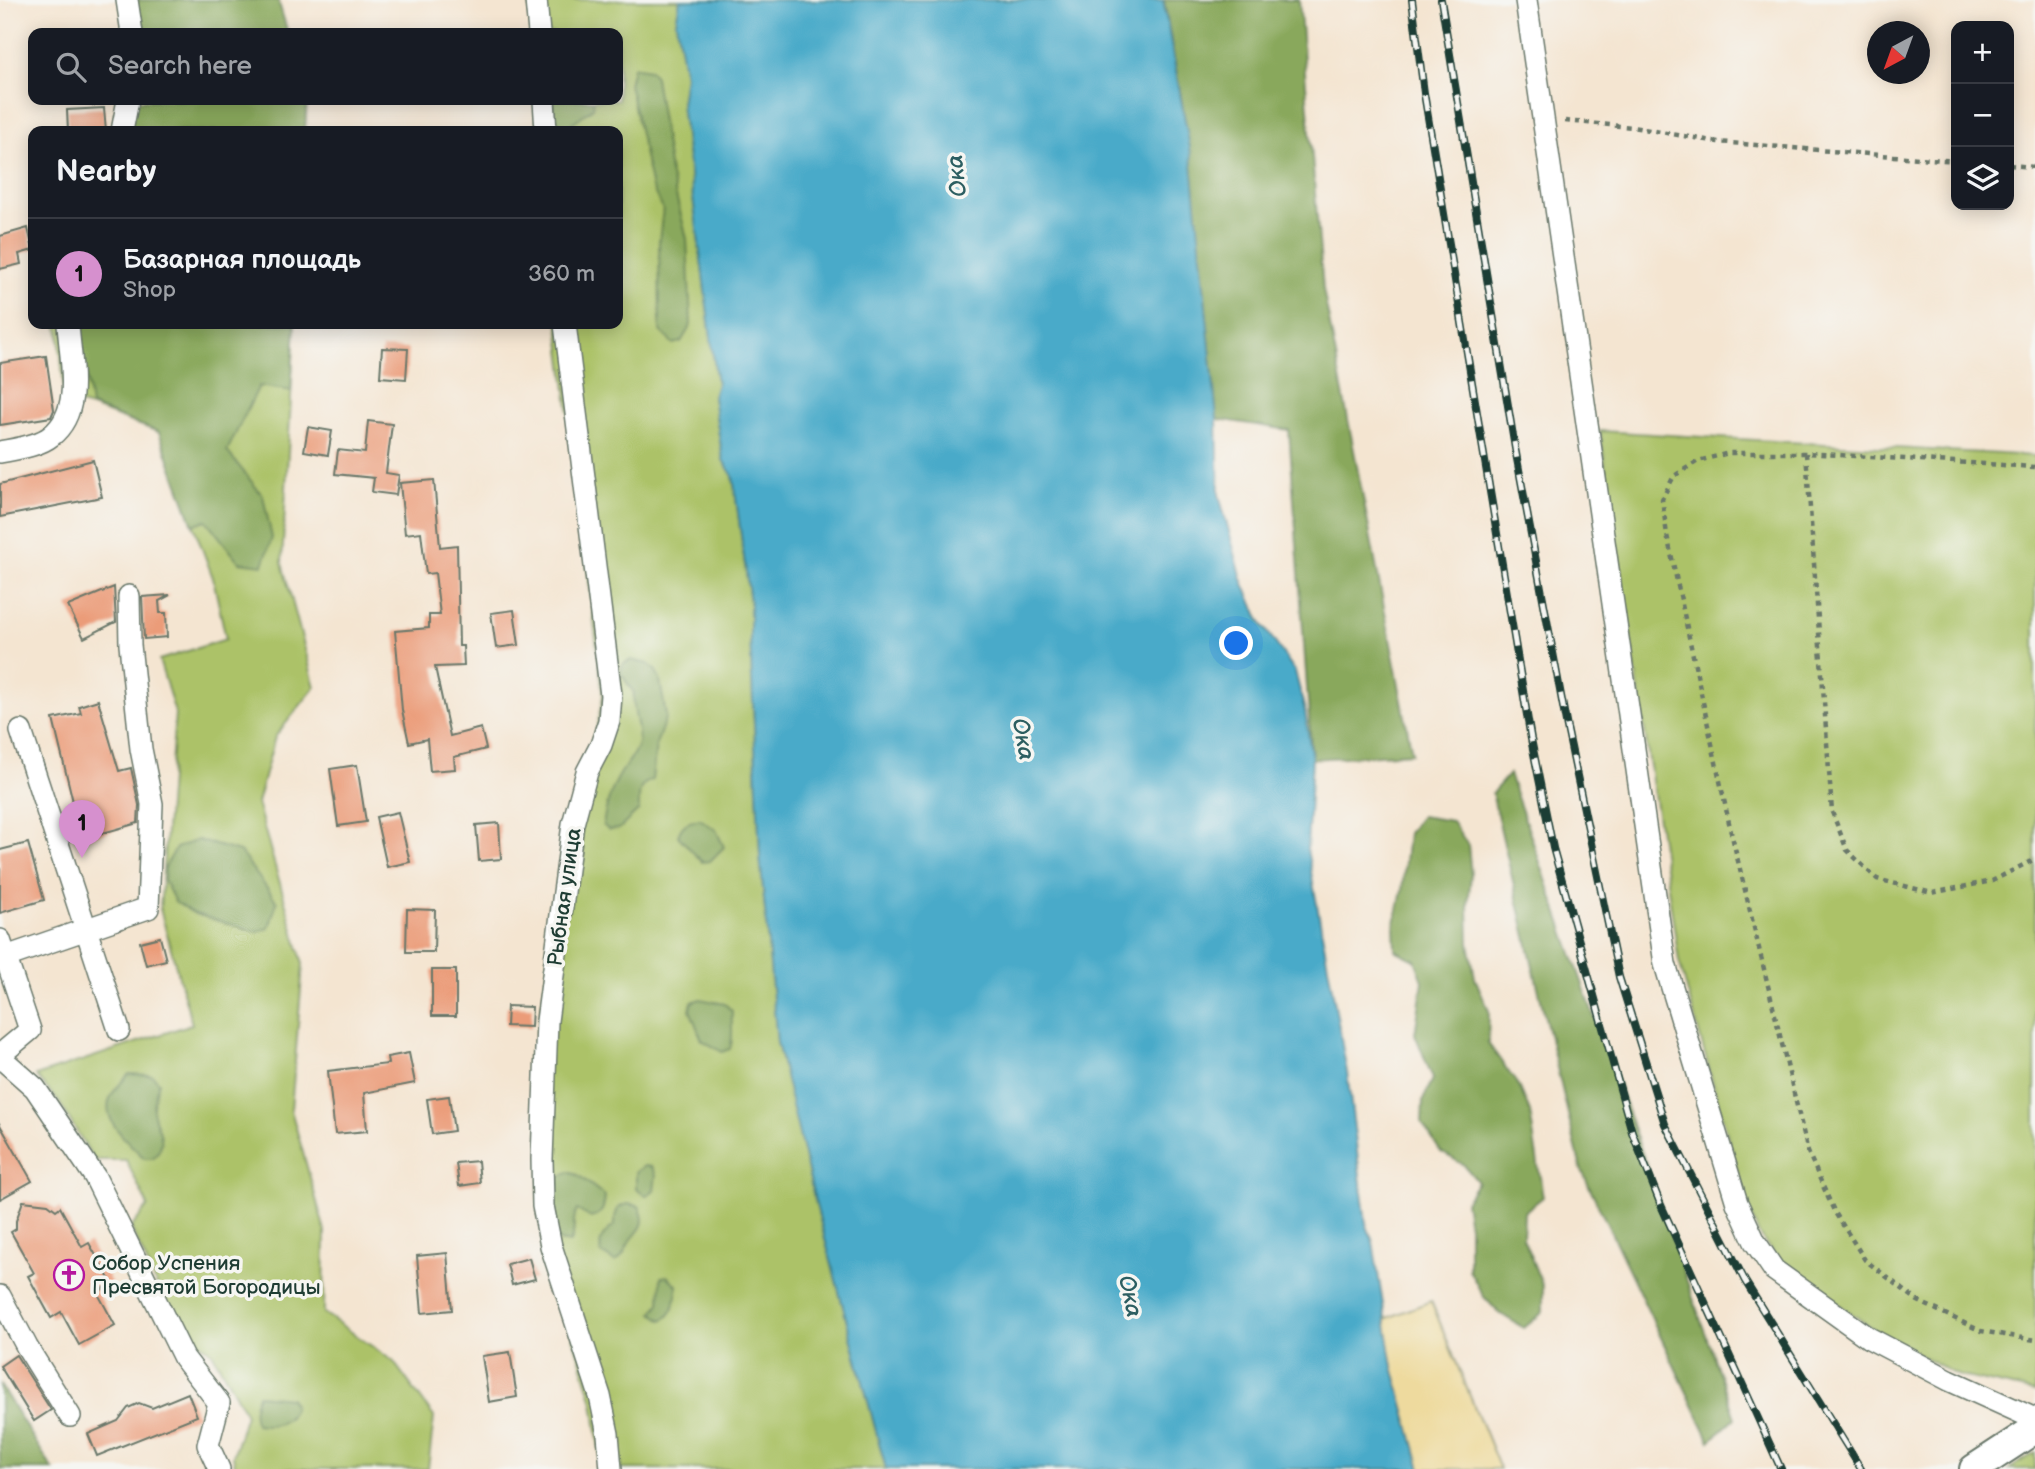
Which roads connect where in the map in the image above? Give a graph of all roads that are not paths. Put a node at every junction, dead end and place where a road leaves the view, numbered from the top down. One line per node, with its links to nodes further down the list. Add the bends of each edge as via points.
1 (127, 0): 4 (street)
2 (536, 0): 5 (street)
3 (1526, 0): 21 (street, via 1665,964 1737,1203 1774,1270 1869,1338)
4 (131, 28)
5 (538, 28)
6 (127, 105): 8 (street)
7 (544, 105): 9 (street)
8 (123, 126)
9 (546, 126)
10 (68, 329): 12 (street, via 72,398 66,419 50,438)
11 (566, 329): 24 (street, Рыбная улица, via 611,695 609,720 579,797 559,929 547,1021 543,1206 551,1247 600,1396)
12 (0, 452)
13 (129, 596): 15 (street, via 141,749 152,804 149,908)
14 (21, 731): 15 (street)
15 (85, 928): 16 (street); 17 (street)
16 (2, 952): 18 (street, via 30,1030)
17 (119, 1030)
18 (0, 1056): 23 (street, via 35,1088 95,1178 184,1358 219,1403 208,1445)
19 (0, 1296): 20 (street)
20 (70, 1416)
21 (2035, 1419)
22 (2035, 1429): 25 (main road)
23 (219, 1469)
24 (611, 1469)
25 (1974, 1469)

